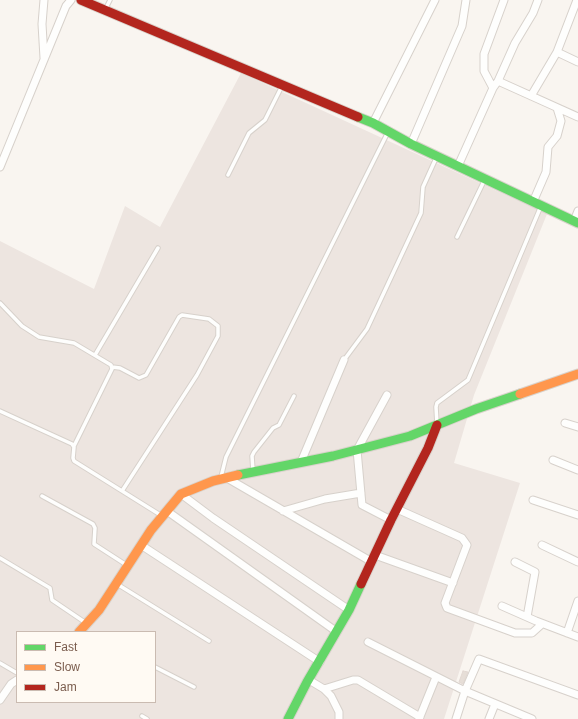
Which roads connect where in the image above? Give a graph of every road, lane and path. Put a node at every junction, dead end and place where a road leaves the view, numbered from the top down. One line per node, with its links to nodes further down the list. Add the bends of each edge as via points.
1 (44, 0): 12 (street)
2 (71, 0): 12 (street, via 66,6)
3 (81, 0): 10 (street)
4 (110, 0): 10 (lane)
5 (435, 0): 20 (street)
6 (466, 0): 22 (street, via 462,26)
7 (504, 0): 16 (street, via 484,54 484,70)
8 (538, 0): 14 (street, via 533,14 516,40)
9 (577, 0): 11 (street)
10 (105, 11): 15 (street)
11 (557, 52): 13 (street); 17 (street)
12 (44, 60): 25 (street)
13 (578, 62)
14 (498, 81): 16 (street); 17 (street)
15 (282, 86): 20 (street); 26 (lane, via 265,120 249,134)
16 (493, 88): 24 (street)
17 (531, 96): 18 (street)
18 (558, 108): 19 (street); 28 (street, via 561,121 556,136 548,147 546,172)
19 (578, 117)
20 (373, 123): 21 (street)
21 (389, 132): 22 (street); 50 (lane, via 226,457)
22 (411, 144): 23 (street)
23 (438, 156): 24 (street); 35 (lane, via 423,187 422,213 367,329)
24 (458, 166): 27 (street)
25 (0, 167)
26 (228, 174)
27 (485, 179): 28 (street); 31 (lane)
28 (537, 203): 30 (street); 42 (lane, via 468,380 466,384 437,403)
29 (578, 211): 30 (street)
30 (576, 222)
31 (458, 238)
32 (158, 248): 34 (lane)
33 (0, 303): 34 (lane, via 22,326 39,337 74,343)
34 (95, 355): 36 (lane)
35 (344, 360): 47 (street)
36 (112, 367): 44 (lane); 51 (lane, via 120,368 138,378 146,375 182,315 210,319 218,326 218,336 197,375)
37 (578, 374): 42 (street)
38 (388, 395): 45 (street)
39 (294, 396): 49 (lane, via 279,424 253,453)
40 (0, 411): 44 (lane)
41 (565, 423): 43 (street)
42 (437, 425): 45 (street, via 410,436); 56 (street)
43 (578, 428)
44 (74, 446): 51 (lane, via 74,461)
45 (357, 450): 47 (street); 52 (street)
46 (553, 460): 48 (street)
47 (301, 462): 49 (street)
48 (578, 470)
49 (253, 472): 50 (street)
50 (223, 479): 53 (street); 57 (street)
51 (122, 491): 58 (lane)
52 (361, 493): 57 (street, via 325,498); 60 (street, via 362,505)
53 (181, 494): 58 (street); 72 (street)
54 (42, 496): 67 (lane, via 92,523 95,528 94,544)
55 (533, 500): 59 (street)
56 (397, 509): 60 (street); 68 (street, via 466,542 467,547)
57 (283, 511): 64 (street)
58 (165, 514): 62 (street); 76 (street)
59 (578, 515)
60 (391, 520): 64 (street)
61 (542, 545): 66 (street)
62 (141, 546): 67 (street); 81 (street)
63 (0, 558): 75 (lane, via 50,588 52,600)
64 (373, 559): 68 (street); 72 (street)
65 (515, 562): 73 (street, via 535,572)
66 (578, 562)
67 (128, 566): 69 (street)
68 (453, 583): 74 (street, via 445,603 447,608 515,633 532,633)
69 (116, 584): 75 (street); 79 (lane)
70 (578, 601): 77 (street)
71 (502, 606): 73 (street)
72 (349, 610): 76 (street)
73 (527, 617): 74 (street)
74 (542, 624): 77 (street)
75 (84, 629)
76 (337, 632): 81 (street)
77 (567, 633): 78 (street)
78 (578, 637)
79 (209, 641)
80 (368, 642): 85 (street)
81 (320, 662): 86 (street)
82 (0, 663): 84 (lane)
83 (156, 668): 88 (lane)
84 (16, 672)
85 (436, 677): 90 (street); 95 (street)
86 (309, 680): 89 (street); 97 (street)
87 (16, 681): 92 (street)
88 (194, 687)
89 (324, 689): 95 (street, via 358,680); 98 (street, via 331,696 339,712)
90 (465, 691): 91 (street, via 480,659); 93 (street); 99 (street)
91 (578, 695)
92 (0, 700)
93 (495, 704): 100 (street); 101 (street)
94 (142, 716): 96 (lane)
95 (420, 718)
96 (147, 719)
97 (288, 719)
98 (339, 719)
99 (456, 719)
100 (489, 719)
101 (532, 719)

